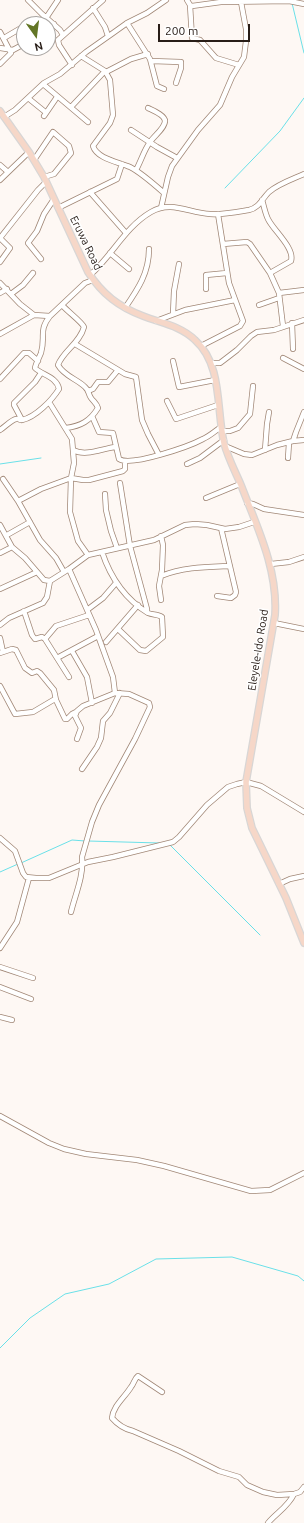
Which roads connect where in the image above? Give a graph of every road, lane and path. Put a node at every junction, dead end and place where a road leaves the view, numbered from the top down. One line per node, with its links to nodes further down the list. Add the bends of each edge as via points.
1 (28, 0): 10 (street)
2 (58, 0): 11 (street)
3 (103, 0): 9 (street)
4 (166, 0): 5 (street)
5 (159, 2): 12 (street, via 147,14)
6 (188, 2): 7 (street, via 192,6); 27 (street, via 192,38 200,40 216,58)
7 (241, 2): 8 (street, via 291,1); 27 (street, via 246,41 244,57)
8 (304, 4)
9 (93, 8): 16 (street); 17 (street)
10 (44, 16)
11 (47, 16)
12 (127, 23): 17 (street); 22 (street)
13 (56, 26): 16 (street)
14 (16, 31): 18 (street)
15 (0, 32): 18 (street)
16 (63, 35): 26 (street, via 58,44)
17 (108, 36): 23 (street)
18 (4, 38): 21 (street)
19 (16, 47): 21 (street)
20 (0, 48): 21 (street)
21 (10, 50): 25 (street, via 10,56)
22 (148, 54): 24 (street); 28 (street, via 130,59)
23 (81, 56): 26 (street); 28 (street)
24 (151, 61): 29 (street, via 181,62); 31 (street, via 157,84)
25 (0, 64)
26 (72, 65): 30 (street)
27 (239, 65): 42 (street, via 220,105)
28 (106, 71): 34 (street); 44 (street, via 110,80 113,115 93,148 109,160)
29 (176, 83)
30 (43, 84): 32 (street); 33 (street)
31 (164, 89)
32 (57, 97): 33 (street, via 44,114); 34 (street)
33 (28, 98): 37 (street)
34 (71, 107): 38 (street)
35 (148, 108): 40 (street, via 161,115 165,122)
36 (0, 112): 37 (main road, Eruwa Road)
37 (4, 117): 41 (main road, Eruwa Road)
38 (88, 122)
39 (131, 130): 40 (street)
40 (150, 142): 42 (street); 46 (street)
41 (29, 152): 43 (main road, Eruwa Road); 47 (street)
42 (178, 158): 52 (street, via 170,172)
43 (34, 160): 49 (main road, Eruwa Road); 49 (street, via 53,132 69,146 71,153 54,174)
44 (122, 164): 46 (street); 51 (street, via 117,179)
45 (0, 165): 47 (street)
46 (136, 170): 52 (street)
47 (8, 172): 50 (street)
48 (304, 174): 54 (street, via 273,189)
49 (45, 179): 53 (main road, Eruwa Road); 59 (street)
50 (0, 180)
51 (90, 192): 55 (street); 58 (street)
52 (164, 193): 56 (street)
53 (54, 199): 55 (main road, Eruwa Road); 63 (street, via 28,243)
54 (262, 200): 57 (street, via 255,209); 69 (street, via 268,220 292,256 291,260)
55 (58, 208): 70 (main road, Eruwa Road)
56 (161, 208): 57 (street, via 177,207); 58 (street, via 142,218)
57 (218, 214): 60 (street)
58 (126, 233): 62 (street)
59 (0, 238): 64 (street, via 10,248)
60 (222, 244): 68 (street); 69 (street, via 249,242)
61 (149, 249): 82 (street, via 141,284)
62 (110, 253): 66 (street); 70 (street)
63 (41, 258)
64 (0, 262)
65 (179, 264): 83 (street, via 174,291)
66 (129, 269)
67 (33, 273): 77 (street)
68 (227, 273): 74 (street, via 206,275); 79 (street)
69 (270, 273): 78 (street)
70 (90, 276): 72 (street); 72 (street); 82 (main road, Eruwa Road, via 108,297)
71 (0, 283): 73 (street)
72 (85, 283): 80 (street)
73 (7, 289): 76 (street); 77 (street)
74 (206, 289)
75 (304, 290): 78 (street)
76 (0, 293)
77 (11, 294): 84 (street)
78 (279, 295): 81 (street); 89 (street)
79 (235, 300): 83 (street, via 189,308); 92 (street, via 243,322 241,325)
80 (62, 305): 85 (street); 91 (street, via 82,322 84,327)
81 (258, 305)
82 (125, 308): 86 (main road, Eruwa Road)
83 (174, 314): 86 (street)
84 (34, 315): 85 (street); 90 (street)
85 (50, 316): 96 (street, via 43,326 43,344)
86 (156, 320): 92 (main road, Eruwa Road, via 186,333)
87 (304, 320): 88 (street)
88 (292, 323): 89 (street); 93 (street)
89 (283, 326): 95 (street, via 254,334 220,363)
90 (0, 334)
91 (75, 344): 99 (street); 104 (street, via 58,365)
92 (201, 346): 95 (main road, Eruwa Road)
93 (292, 350)
94 (283, 358): 98 (street)
95 (210, 360): 102 (main road, Eleyele-Ido Road)
96 (38, 361): 100 (street, via 35,368); 101 (street, via 29,353 24,353)
97 (173, 361): 102 (street, via 179,388)
98 (304, 369)
99 (118, 370): 104 (street, via 108,382 98,382); 123 (street, via 137,378 142,420)
100 (41, 373): 105 (street, via 52,379 59,387); 111 (street, via 14,403)
101 (0, 379)
102 (215, 380): 107 (main road, Eleyele-Ido Road)
103 (253, 386): 114 (street, via 250,414 238,428 230,431)
104 (88, 391): 110 (street, via 98,408)
105 (49, 402): 111 (street, via 40,411); 113 (street)
106 (167, 402): 107 (street, via 176,419)
107 (218, 404): 114 (main road, Eleyele-Ido Road)
108 (269, 412): 122 (street)
109 (304, 412): 118 (street)
110 (92, 416): 112 (street, via 85,423); 120 (street, via 99,432 113,432)
111 (22, 420): 115 (street, via 14,420)
112 (75, 427): 113 (street); 116 (street)
113 (66, 428): 116 (street)
114 (222, 429): 119 (main road, Eleyele-Ido Road); 123 (street, via 198,442)
115 (0, 430)
116 (71, 436): 121 (street)
117 (304, 440): 118 (street)
118 (291, 442): 122 (street); 124 (street)
119 (225, 443): 122 (street, via 249,455); 126 (street); 130 (main road, Eleyele-Ido Road, via 230,463)
120 (116, 447): 121 (street, via 81,453); 125 (street, via 119,459)
121 (73, 450): 127 (street)
122 (265, 450)
123 (159, 455): 125 (street)
124 (288, 458)
125 (125, 461): 127 (street, via 123,471 89,480)
126 (187, 464)
127 (71, 478): 133 (street); 147 (street, via 70,512 78,540)
128 (4, 479): 133 (street)
129 (120, 483): 142 (street)
130 (240, 484): 132 (street); 134 (main road, Eleyele-Ido Road)
131 (105, 494): 144 (street, via 106,510)
132 (206, 498)
133 (18, 501): 136 (street)
134 (247, 503): 135 (street, via 264,509); 137 (main road, Eleyele-Ido Road)
135 (304, 515)
136 (30, 522): 140 (street); 153 (street)
137 (254, 522): 139 (street, via 239,527); 149 (main road, Eleyele-Ido Road)
138 (0, 525): 140 (street)
139 (221, 528): 141 (street, via 192,524); 150 (street)
140 (7, 535): 143 (street)
141 (160, 536): 142 (street); 154 (street, via 163,545)
142 (130, 546): 144 (street); 162 (street)
143 (12, 547): 146 (street); 152 (street)
144 (117, 548): 145 (street)
145 (102, 552): 147 (street); 156 (street)
146 (0, 553)
147 (88, 555): 151 (street)
148 (304, 557): 149 (street)
149 (270, 564): 164 (main road, Eleyele-Ido Road, via 275,594)
150 (230, 566): 154 (street, via 180,570); 158 (street, via 235,595 231,598)
151 (69, 569): 153 (street); 163 (street)
152 (37, 572): 155 (street, via 44,580); 157 (street)
153 (64, 572): 155 (street)
154 (161, 576): 159 (street, via 158,586)
155 (50, 581): 161 (street, via 46,600)
156 (116, 583): 160 (street); 163 (street)
157 (0, 589)
158 (217, 596)
159 (161, 600)
160 (138, 605): 162 (street); 166 (street)
161 (24, 610): 165 (street); 170 (street, via 34,638)
162 (147, 612): 166 (street, via 162,617 163,634 161,639 146,651 140,650)
163 (88, 613): 168 (street); 170 (street, via 56,626)
164 (274, 623): 167 (street); 183 (main road, Eleyele-Ido Road)
165 (0, 625)
166 (118, 629): 171 (street)
167 (304, 629)
168 (98, 636): 172 (street); 177 (street)
169 (0, 638): 173 (street)
170 (46, 638): 174 (street)
171 (106, 642)
172 (72, 651): 174 (street); 179 (street, via 87,677)
173 (2, 652): 178 (street, via 17,650 28,671 39,672 53,689)
174 (57, 658): 175 (street)
175 (70, 677)
176 (0, 686): 178 (street, via 15,714 33,712)
177 (118, 693): 179 (street); 182 (street, via 102,725 97,747); 186 (street, via 145,700 150,707 99,805 92,822)
178 (55, 699): 180 (street, via 65,719)
179 (92, 703): 180 (street)
180 (76, 712): 181 (street, via 75,716 81,728)
181 (77, 739)
182 (82, 769)
183 (246, 782): 184 (street, via 264,788); 186 (street, via 228,787 200,812 173,842); 189 (main road, Eleyele-Ido Road, via 247,808 252,828)
184 (304, 812)
185 (0, 838): 188 (street, via 15,851 23,873)
186 (83, 863): 188 (street, via 49,878); 190 (street)
187 (304, 876): 189 (street)
188 (29, 878): 192 (street, via 17,922)
189 (279, 884): 191 (main road, Eleyele-Ido Road)
190 (71, 912)
191 (304, 943)
192 (0, 948)
193 (0, 967): 194 (street)
194 (33, 978)
195 (0, 987): 196 (street)
196 (31, 999)
197 (0, 1017): 198 (street)
198 (12, 1020)
199 (0, 1116): 200 (street, via 49,1144 64,1149 164,1166 251,1191 270,1190)
200 (304, 1173)
201 (162, 1392): 203 (street, via 138,1376 120,1401 112,1418 126,1430 179,1451 219,1471 240,1477 247,1485 269,1494)
202 (304, 1487): 203 (street)
203 (294, 1494): 204 (street)
204 (268, 1523)

